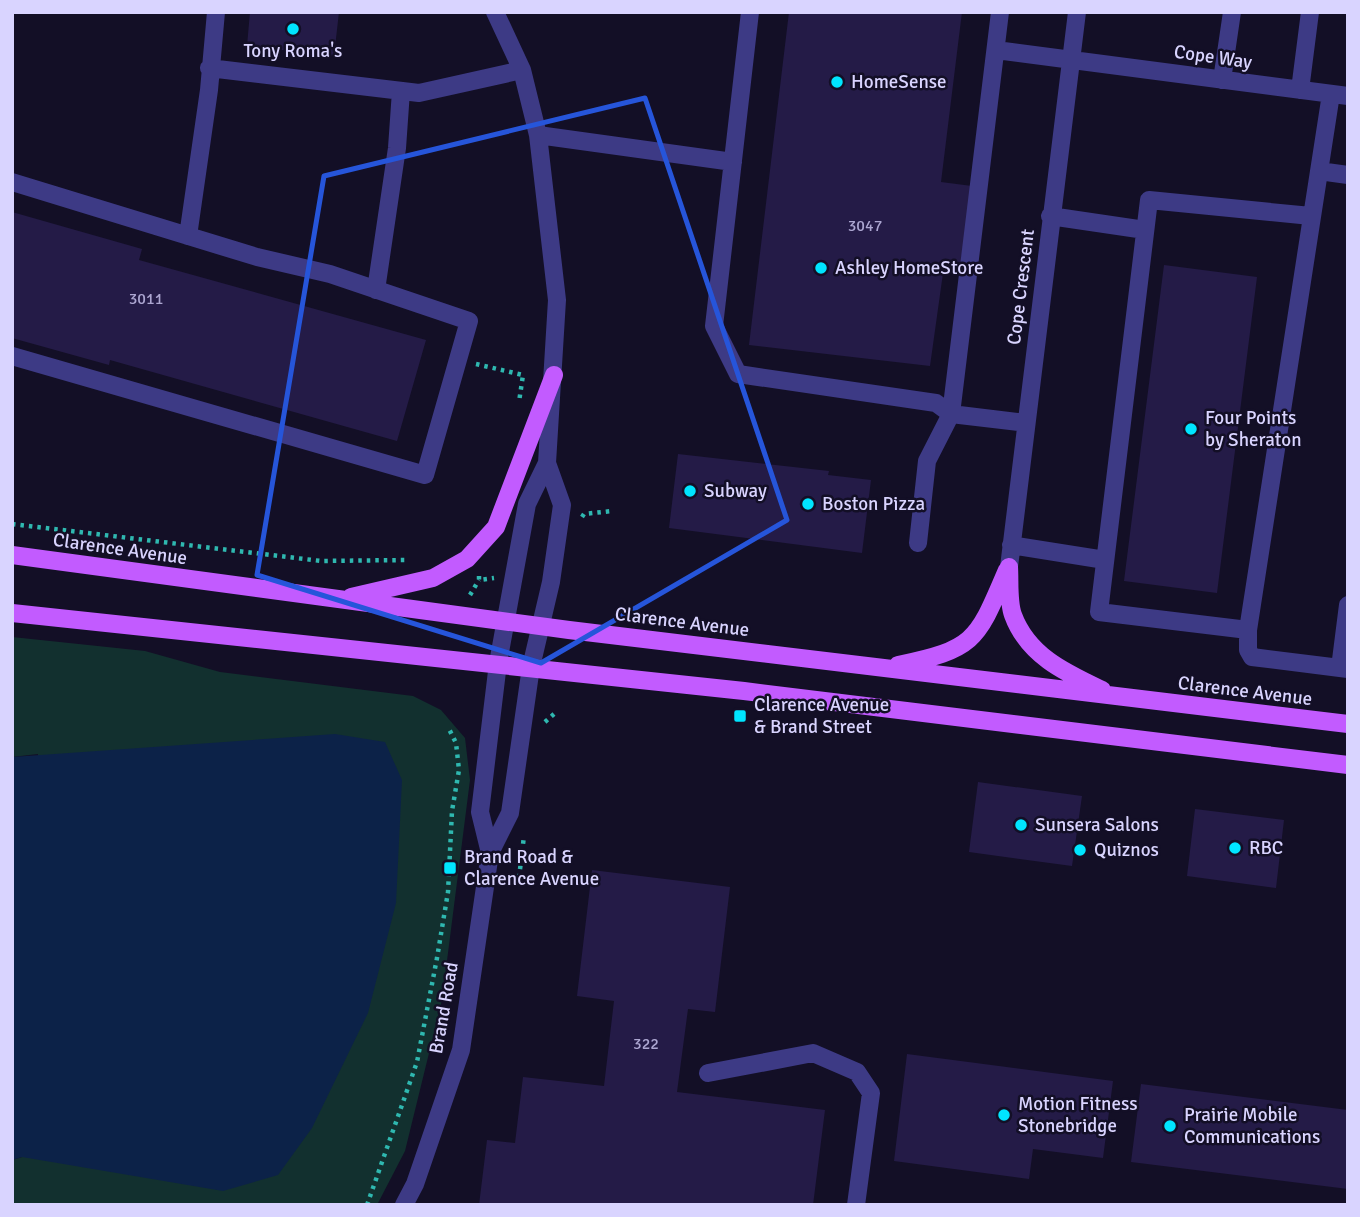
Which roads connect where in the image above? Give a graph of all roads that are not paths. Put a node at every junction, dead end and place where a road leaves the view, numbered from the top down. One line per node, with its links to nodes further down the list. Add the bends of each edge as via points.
1 (216, 12): 10 (street)
2 (495, 12): 11 (street)
3 (750, 12): 17 (street)
4 (1000, 12): 8 (street)
5 (1077, 12): 9 (street, Cope Crescent)
6 (1232, 12): 12 (street)
7 (1310, 12): 13 (street)
8 (996, 50): 9 (street, Cope Way); 28 (street)
9 (1072, 58): 12 (street, Cope Way); 21 (street, Cope Crescent)
10 (209, 68): 14 (street); 24 (street)
11 (522, 70): 14 (street, via 419,93); 16 (street)
12 (1222, 80): 13 (street, Cope Way)
13 (1300, 90): 15 (street, Cope Way)
14 (401, 91): 25 (street)
15 (1340, 95): 18 (street)
16 (538, 135): 17 (street); 27 (street, via 557,300)
17 (733, 162): 28 (street, via 714,326 738,374 936,403)
18 (1319, 171): 19 (street); 22 (street)
19 (1348, 175)
20 (12, 182): 24 (street)
21 (1050, 216): 23 (street); 29 (street, Cope Crescent)
22 (1311, 216): 23 (street, via 1149,200); 41 (street)
23 (1145, 230): 34 (street)
24 (188, 236): 25 (street)
25 (376, 290): 26 (street, via 469,321 425,475)
26 (12, 356)
27 (554, 375): 30 (street); 36 (main road, via 496,527 467,559 433,578)
28 (951, 414): 29 (street); 31 (street, via 927,461)
29 (1026, 423): 32 (street, Cope Crescent)
30 (547, 463): 39 (street, Brand Road, via 527,504); 40 (street, Brand Road, via 562,505 551,582)
31 (918, 542)
32 (1012, 545): 34 (street); 35 (street, Cope Crescent)
33 (12, 555): 36 (main road, Clarence Avenue)
34 (1105, 560): 41 (street, via 1099,612)
35 (1009, 567): 44 (main road, via 982,629 965,644 939,656); 46 (main road, via 1013,615 1027,638 1049,664)
36 (338, 600): 39 (main road, Clarence Avenue)
37 (1348, 605): 45 (street)
38 (12, 612): 42 (main road)
39 (506, 621): 40 (main road, Clarence Avenue); 42 (street, Brand Road)
40 (539, 625): 43 (street, Brand Road); 44 (main road, Clarence Avenue)
41 (1248, 631): 45 (street, via 1252,657)
42 (498, 663): 43 (main road); 49 (street, Brand Road, via 480,811)
43 (531, 667): 48 (main road); 49 (street, Brand Road, via 510,813)
44 (882, 668): 46 (main road, Clarence Avenue)
45 (1344, 668)
46 (1114, 696): 47 (main road, Clarence Avenue)
47 (1348, 724)
48 (1348, 765)
49 (490, 853): 51 (street, Brand Road, via 461,1050)
50 (708, 1073): 52 (street, via 813,1053 857,1072 871,1093)
51 (404, 1205)
52 (856, 1205)

